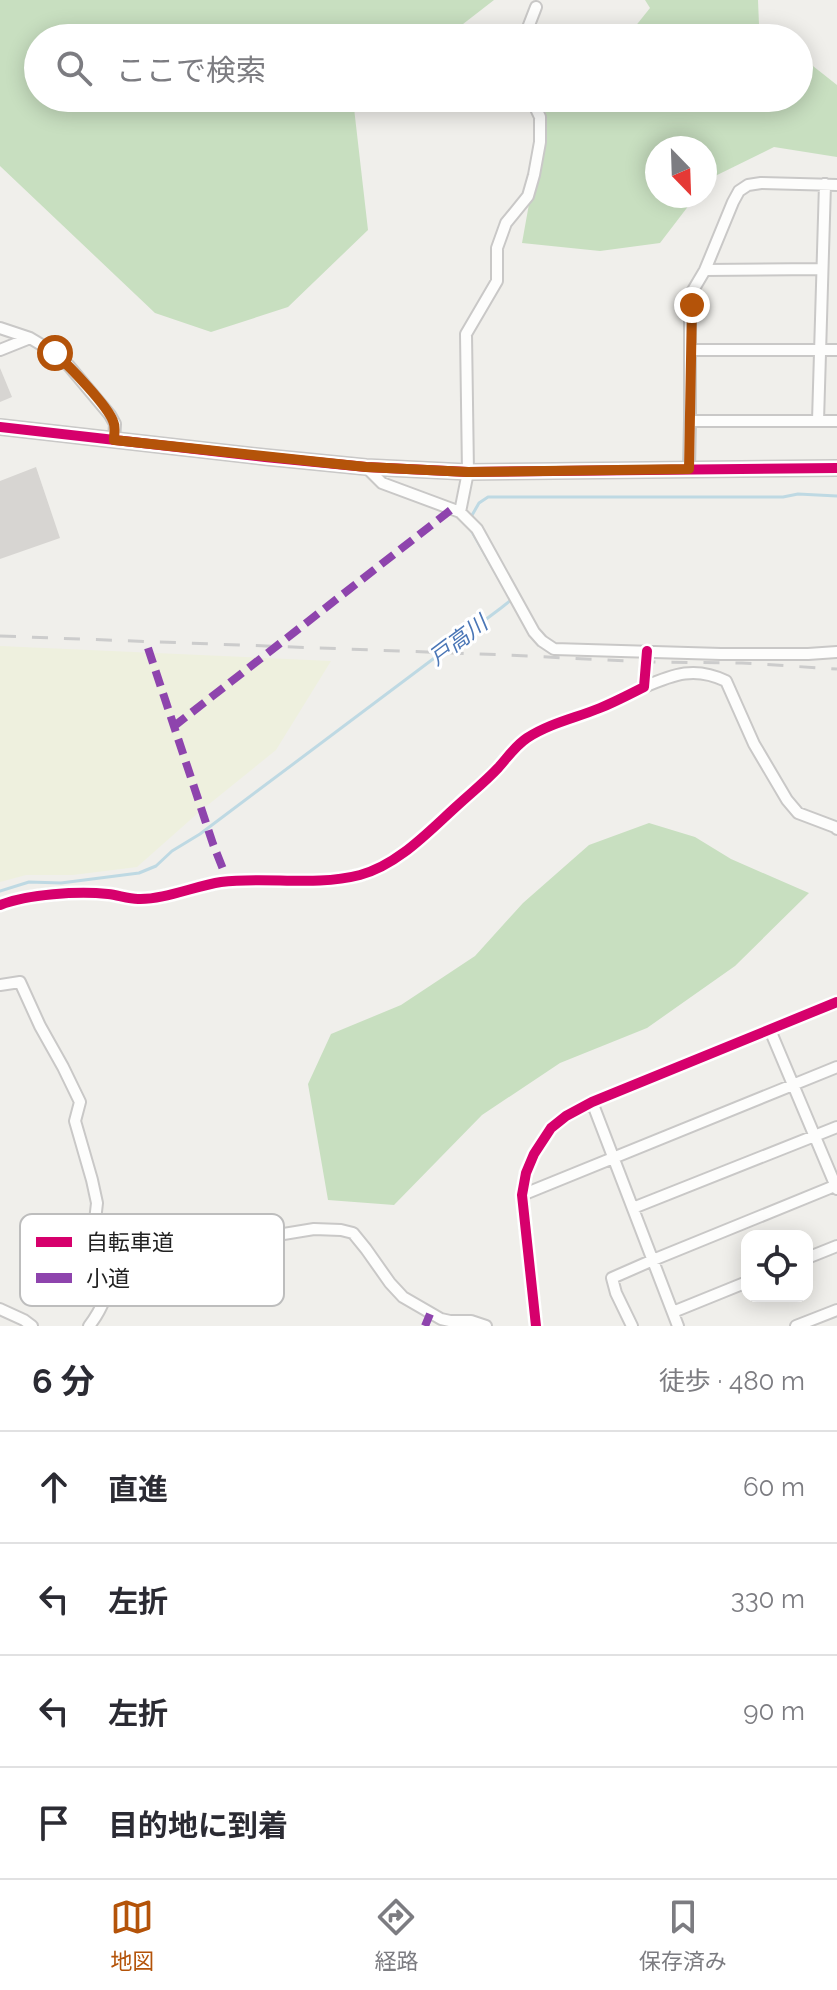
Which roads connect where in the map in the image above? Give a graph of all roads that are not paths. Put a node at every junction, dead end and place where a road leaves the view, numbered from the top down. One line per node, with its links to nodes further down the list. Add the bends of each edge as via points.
1 (536, 7): 2 (street)
2 (529, 24)
3 (538, 112): 22 (street, via 540,142 528,196 506,223 497,248 497,281 466,334)
4 (825, 184): 5 (street); 6 (street); 7 (street, via 761,183 739,191)
5 (837, 185)
6 (822, 269): 7 (street); 12 (street)
7 (705, 270): 11 (street, via 692,292)
8 (0, 328): 9 (street)
9 (30, 338): 10 (street); 18 (street, via 69,366 110,415)
10 (0, 350)
11 (690, 350): 12 (street); 14 (street)
12 (820, 350): 13 (street); 15 (street)
13 (837, 350)
14 (690, 421): 15 (street); 21 (street)
15 (818, 421): 16 (street)
16 (837, 421)
17 (0, 427): 18 (street)
18 (114, 440): 19 (street)
19 (366, 467): 22 (street); 23 (street, via 382,483)
20 (837, 468): 21 (street)
21 (689, 469): 22 (street)
22 (468, 472): 23 (street)
23 (460, 512): 24 (street, via 477,529 542,641 554,649)
24 (647, 651): 25 (street); 26 (street)
25 (837, 652)
26 (644, 687): 27 (street, via 687,672 711,673 726,681 787,800 798,813); 28 (street, via 530,736 427,832 364,874 311,882 224,882 158,898 54,895)
27 (837, 829)
28 (0, 905)
29 (0, 985): 41 (street, via 20,982 80,1102 75,1121)
30 (837, 1002): 31 (street)
31 (770, 1030): 33 (street); 34 (street)
32 (837, 1067): 33 (street)
33 (794, 1084): 36 (street); 37 (street)
34 (592, 1102): 37 (street); 39 (street, via 551,1128 534,1154)
35 (837, 1127): 36 (street)
36 (815, 1136): 38 (street); 40 (street)
37 (613, 1157): 39 (street); 40 (street)
38 (837, 1186): 45 (street)
39 (522, 1195): 54 (street)
40 (633, 1208): 45 (street)
41 (96, 1214)
42 (284, 1234): 53 (street, via 314,1229 353,1233 403,1297 441,1319)
43 (837, 1246): 44 (street)
44 (813, 1256)
45 (653, 1260): 50 (street); 55 (street, via 612,1278)
46 (741, 1284): 50 (street)
47 (100, 1306): 52 (street)
48 (0, 1309): 51 (street)
49 (837, 1310): 57 (street)
50 (673, 1312): 56 (street)
51 (32, 1326)
52 (89, 1326)
53 (486, 1326)
54 (536, 1326)
55 (632, 1326)
56 (678, 1326)
57 (796, 1326)

